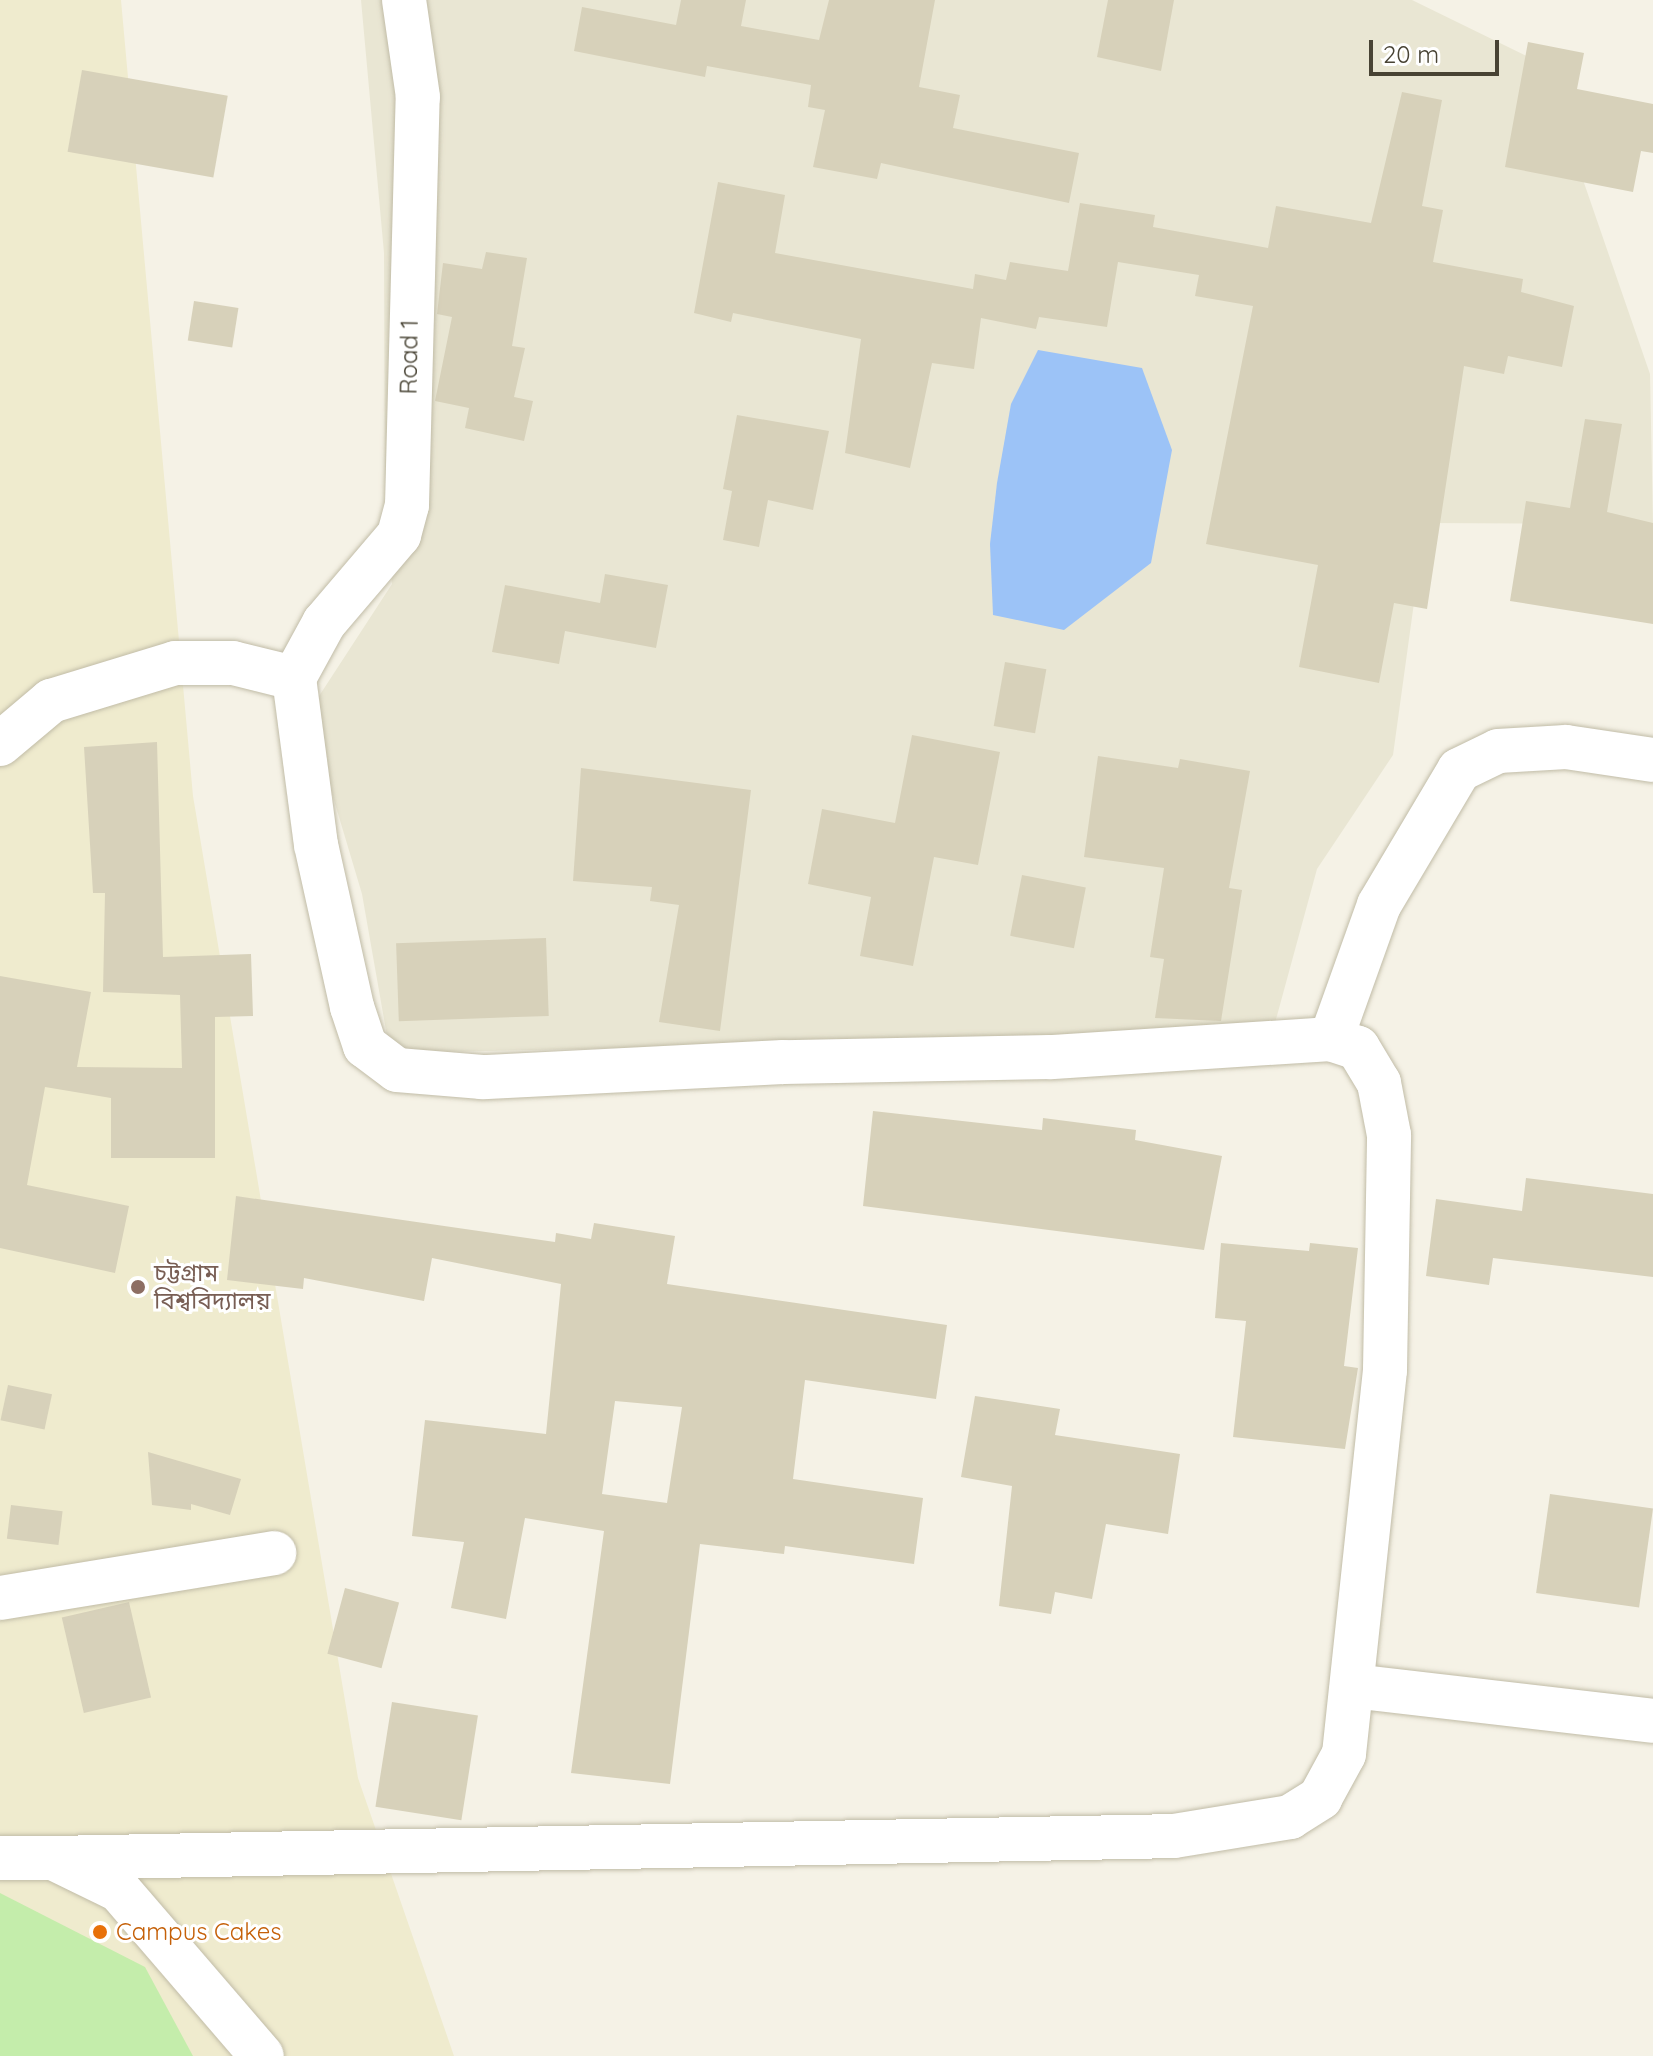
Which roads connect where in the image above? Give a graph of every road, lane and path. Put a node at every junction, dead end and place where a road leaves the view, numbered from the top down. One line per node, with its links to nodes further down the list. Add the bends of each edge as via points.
1 (404, 0): 2 (street, Road 1, via 418,97 407,505 399,535 324,623)
2 (294, 678): 3 (street, via 233,663 175,663 51,701); 5 (street, via 316,845 352,1007 365,1046 397,1070 482,1077 1050,1057)
3 (0, 744)
4 (1653, 760): 5 (street, via 1566,747 1498,751 1459,770 1379,905)
5 (1331, 1039): 8 (street, via 1358,1048 1379,1083 1389,1135 1385,1370)
6 (274, 1553): 7 (street)
7 (0, 1598)
8 (1352, 1686): 9 (street); 11 (street, via 1344,1754 1320,1798 1290,1817 1174,1836)
9 (1653, 1721)
10 (0, 1858): 11 (street)
11 (53, 1858): 12 (street, via 119,1890)
12 (262, 2056)

